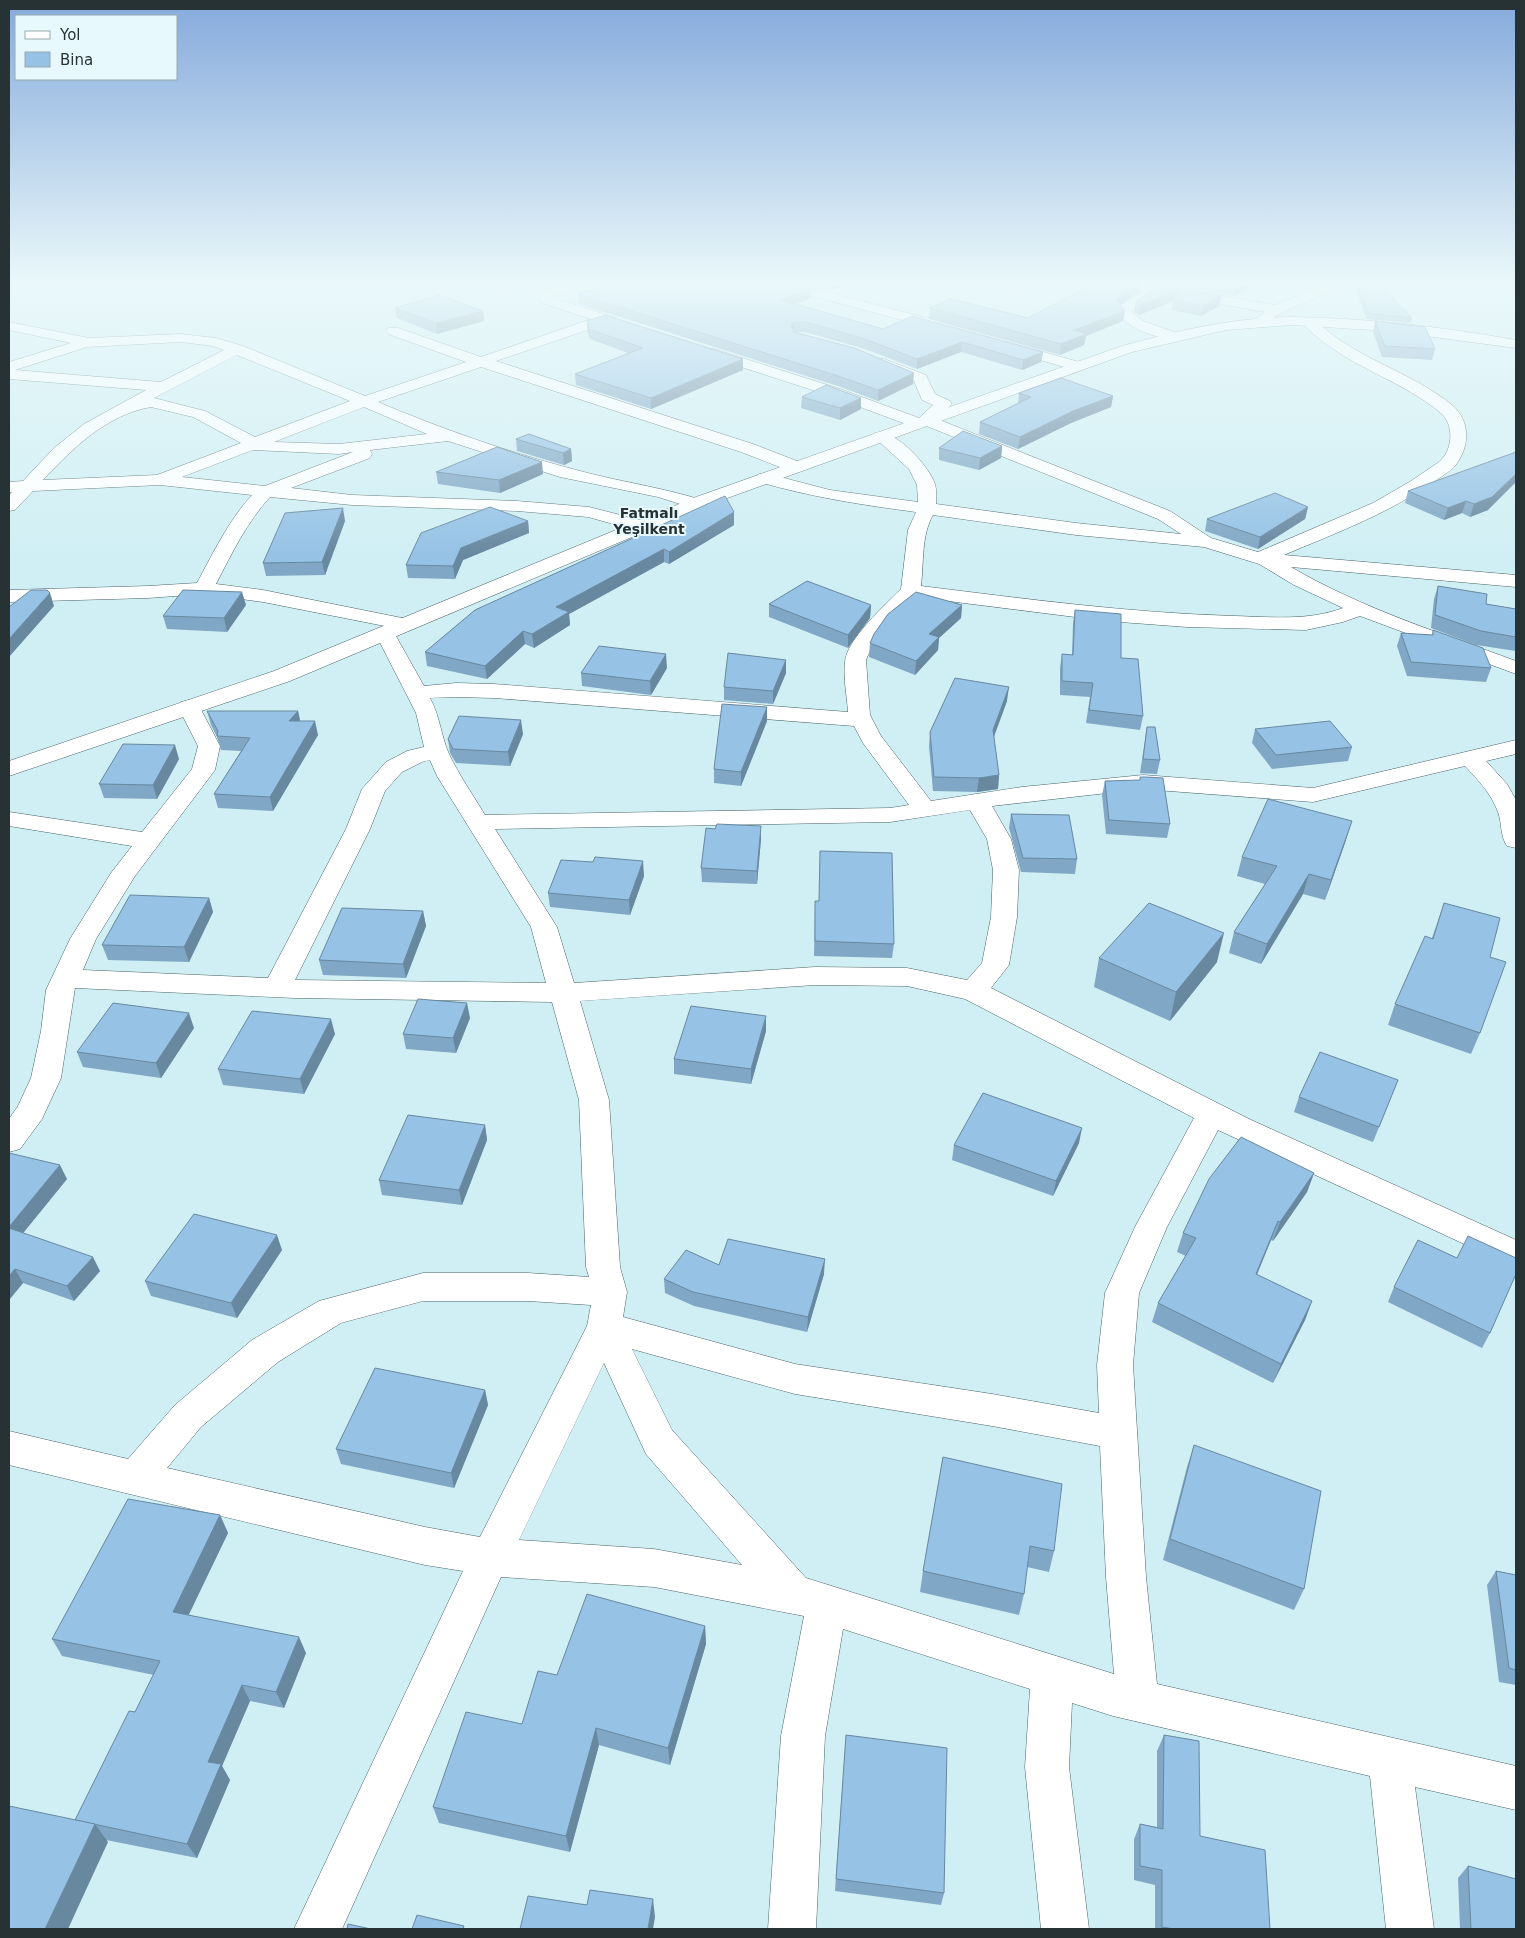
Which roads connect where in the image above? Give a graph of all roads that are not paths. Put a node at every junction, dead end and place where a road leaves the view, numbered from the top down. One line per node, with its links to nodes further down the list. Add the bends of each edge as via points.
1 (26, 375): 10 (street)
2 (186, 375): 10 (street)
3 (300, 375): 11 (street)
4 (442, 375): 11 (street)
5 (523, 375): 19 (street)
6 (781, 375): 13 (street)
7 (914, 375): 13 (street, via 921,378 928,397 944,404)
8 (1051, 375): 13 (street)
9 (1391, 375): 29 (street, via 1416,387 1454,416 1459,433 1457,448 1448,462 1402,495 1335,528)
10 (163, 387): 12 (street)
11 (363, 402): 14 (street); 18 (street)
12 (130, 406): 18 (street, via 151,402 199,414); 22 (street, via 90,427)
13 (922, 421): 16 (street); 28 (street, via 1164,515)
14 (425, 428): 15 (street); 17 (street)
15 (449, 436): 17 (street); 24 (street, via 566,473 662,493)
16 (881, 436): 19 (street); 26 (street, via 909,456 922,473)
17 (390, 443): 18 (street, via 339,449); 23 (street)
18 (254, 444): 21 (street)
19 (796, 467): 20 (street)
20 (765, 478): 24 (street); 26 (street, via 830,495)
21 (160, 480): 22 (street); 23 (street)
22 (17, 486): 25 (street)
23 (265, 492): 27 (street, via 352,500 589,512); 31 (street, via 251,506 230,539)
24 (696, 504): 27 (street)
25 (9, 506)
26 (926, 508): 28 (street, via 1076,529); 32 (street, via 918,523)
27 (642, 526): 35 (street)
28 (1206, 542): 29 (street)
29 (1258, 558): 30 (street); 34 (street)
30 (1516, 581)
31 (204, 588): 33 (street); 35 (street, via 263,596)
32 (911, 591): 34 (street, via 1107,615 1187,621 1306,624); 39 (street, via 879,622 855,660)
33 (9, 596)
34 (1361, 609): 36 (street)
35 (395, 629): 37 (street); 38 (street, via 282,676)
36 (1516, 668)
37 (416, 693): 39 (street, via 494,691); 41 (street, via 427,713)
38 (189, 707): 43 (street); 49 (street, via 209,746 203,770)
39 (861, 720): 45 (street, via 870,738)
40 (1516, 747): 42 (street)
41 (437, 752): 47 (street); 51 (street, via 415,756 394,767 374,789 358,830)
42 (1470, 758): 44 (street, via 1313,795 1143,782); 48 (street, via 1499,789)
43 (9, 768)
44 (977, 801): 45 (street); 52 (street, via 999,839 1006,870 1004,917 994,966)
45 (925, 809): 47 (street, via 890,815)
46 (9, 819): 49 (street)
47 (478, 822): 53 (street, via 544,927)
48 (1515, 827)
49 (150, 841): 50 (street, via 124,873 83,939)
50 (66, 978): 51 (street); 55 (street, via 60,990 46,1078 31,1111)
51 (277, 988): 53 (street)
52 (973, 991): 53 (street, via 907,977 815,976); 54 (street)
53 (563, 993): 57 (street, via 594,1100)
54 (1212, 1114): 56 (street); 58 (street, via 1151,1228 1122,1293 1115,1365)
55 (9, 1141)
56 (1516, 1255)
57 (607, 1309): 58 (street, via 795,1378); 60 (street, via 528,1287 423,1287 331,1311 265,1351 188,1416); 61 (street); 62 (street, via 659,1442)
58 (1118, 1433): 64 (street)
59 (9, 1448): 60 (street)
60 (135, 1478): 61 (street, via 425,1546)
61 (490, 1557): 62 (street, via 654,1568); 67 (street)
62 (810, 1599): 63 (street); 68 (street)
63 (1052, 1676): 64 (street); 69 (street, via 1047,1767)
64 (1137, 1700): 65 (street)
65 (1390, 1759): 66 (street); 70 (street)
66 (1516, 1788)
67 (318, 1929)
68 (792, 1929)
69 (1065, 1929)
70 (1410, 1929)

